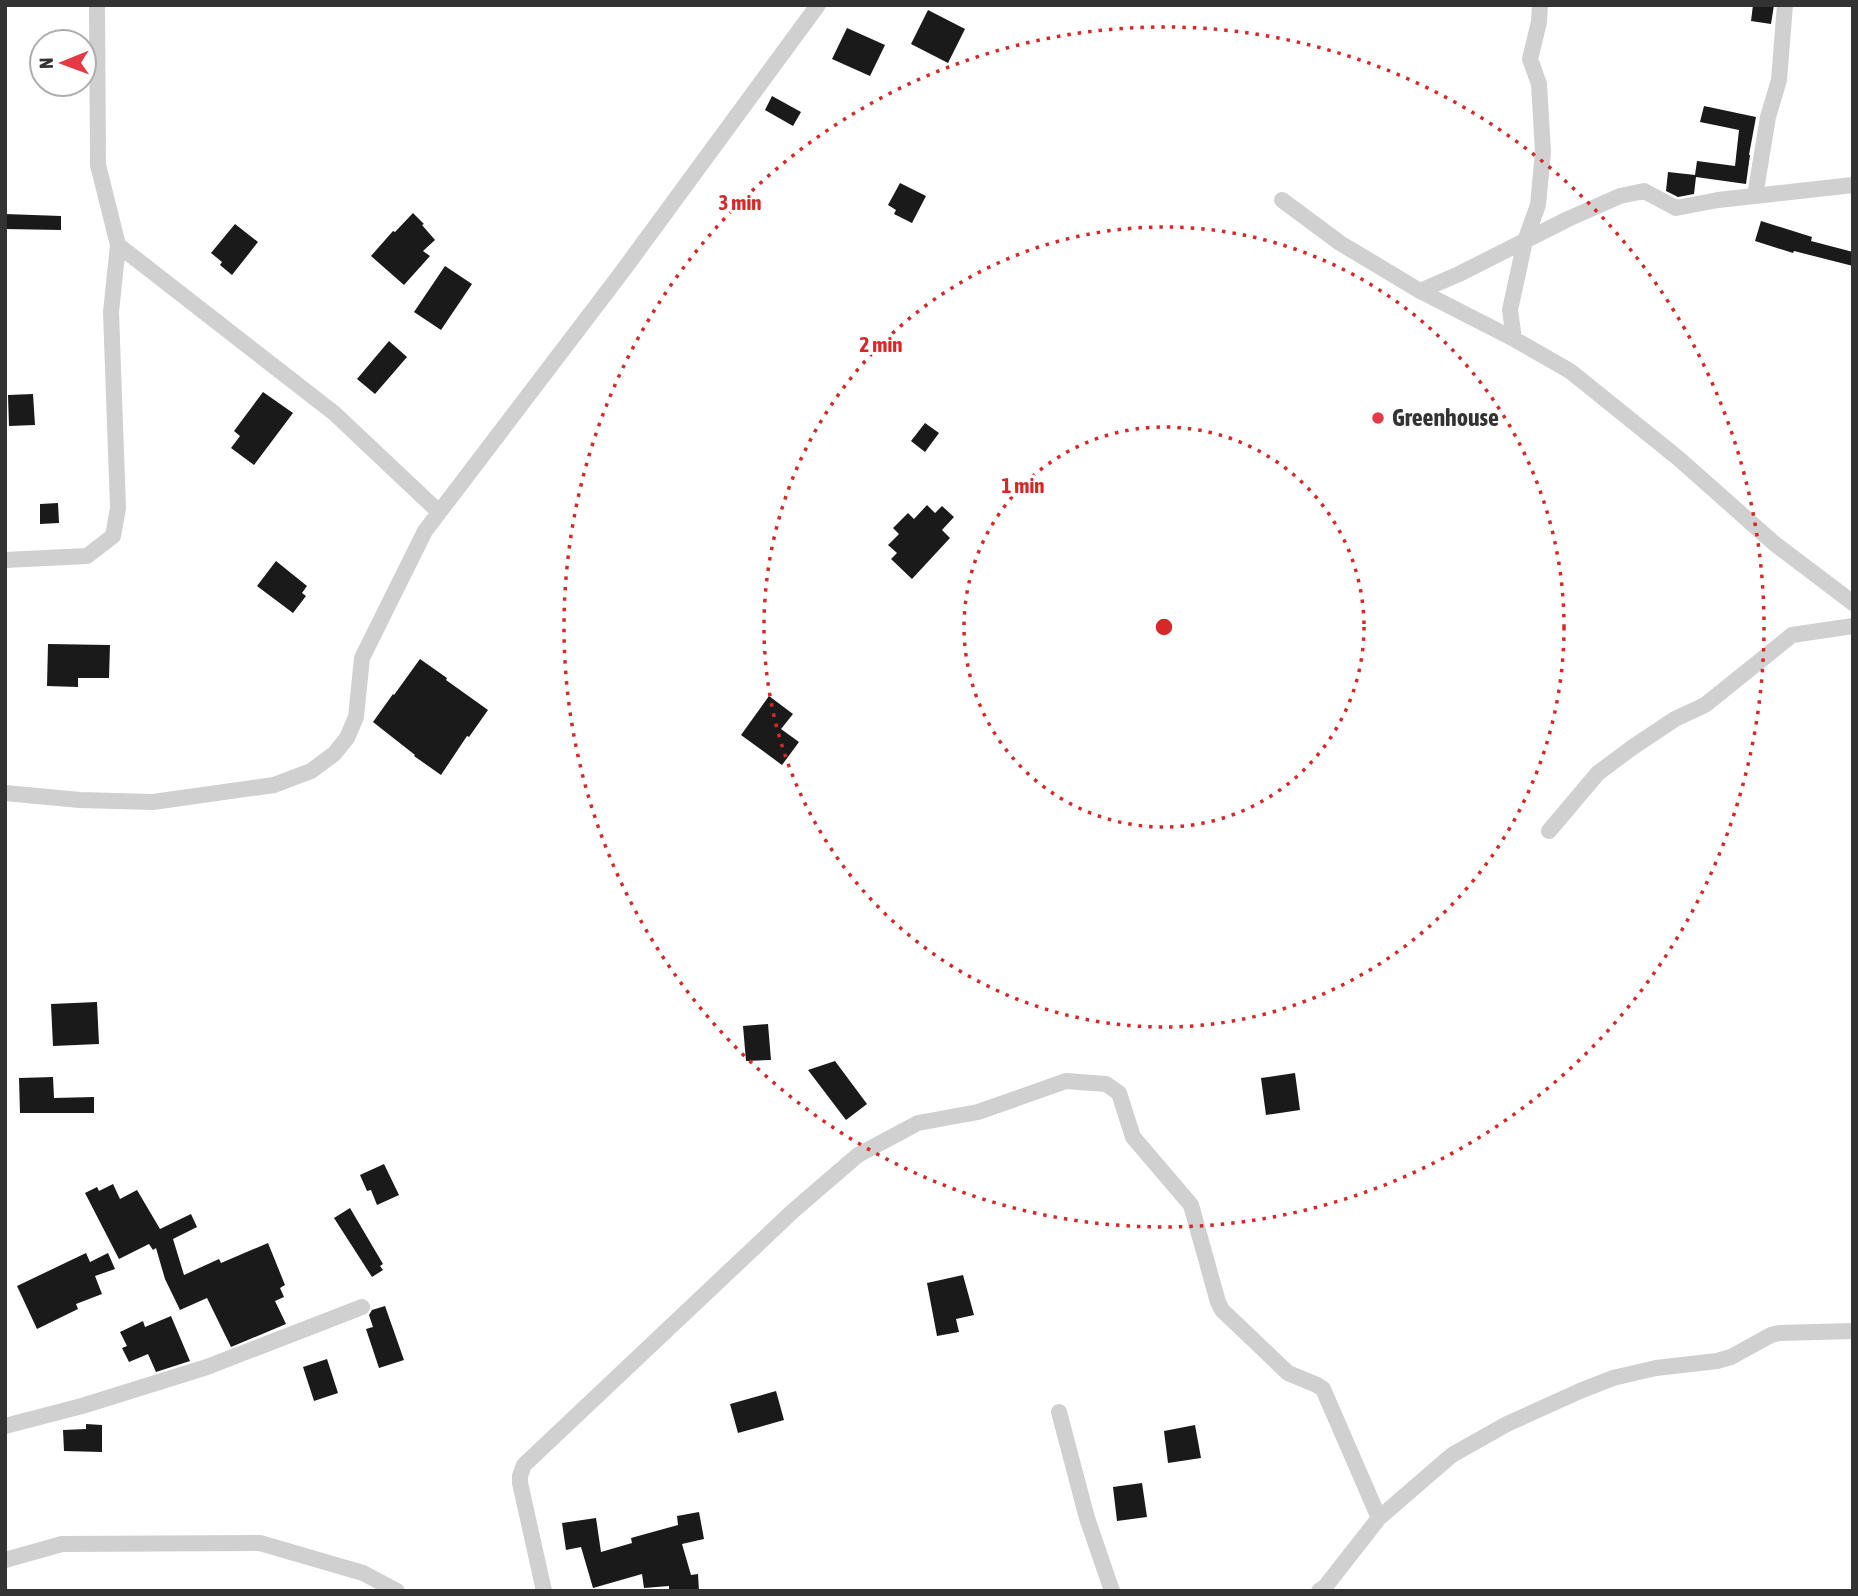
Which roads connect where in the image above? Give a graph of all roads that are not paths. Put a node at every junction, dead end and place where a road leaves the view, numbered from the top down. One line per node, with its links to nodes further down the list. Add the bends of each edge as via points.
1 (97, 5): 9 (street, via 98,165)
2 (818, 5): 12 (street)
3 (1540, 5): 8 (street, via 1530,59 1539,84 1543,152 1538,205)
4 (1785, 5): 6 (street, via 1779,80)
5 (1853, 185): 6 (street)
6 (1755, 195): 8 (street, via 1676,208 1644,191 1620,196)
7 (1282, 200): 10 (street, via 1340,243)
8 (1525, 242): 10 (street); 11 (street, via 1510,310)
9 (118, 246): 12 (street, via 334,413); 13 (street, via 111,312 118,508 113,536 87,556)
10 (1420, 291): 11 (street)
11 (1514, 339): 14 (street, via 1570,371 1775,544)
12 (439, 512): 16 (street, via 425,531 362,658 356,717 347,738 311,771 274,785 153,802)
13 (5, 560)
14 (1853, 603)
15 (1853, 626): 17 (street, via 1792,635 1705,705 1675,719 1598,773)
16 (5, 793)
17 (1549, 831)
18 (362, 1307): 21 (street, via 208,1367)
19 (1853, 1331): 22 (street, via 1779,1333 1731,1357 1656,1368 1580,1391 1452,1455)
20 (1059, 1412): 26 (street)
21 (5, 1426)
22 (1379, 1518): 25 (street, via 1323,1389 1288,1373 1222,1310 1191,1205 1133,1137 1119,1093 1106,1084 1066,1081 978,1112 918,1123 858,1154 524,1465 520,1483); 27 (street)
23 (5, 1560): 24 (street, via 62,1544 260,1543 363,1573)
24 (397, 1591)
25 (544, 1591)
26 (1112, 1591)
27 (1319, 1591)

